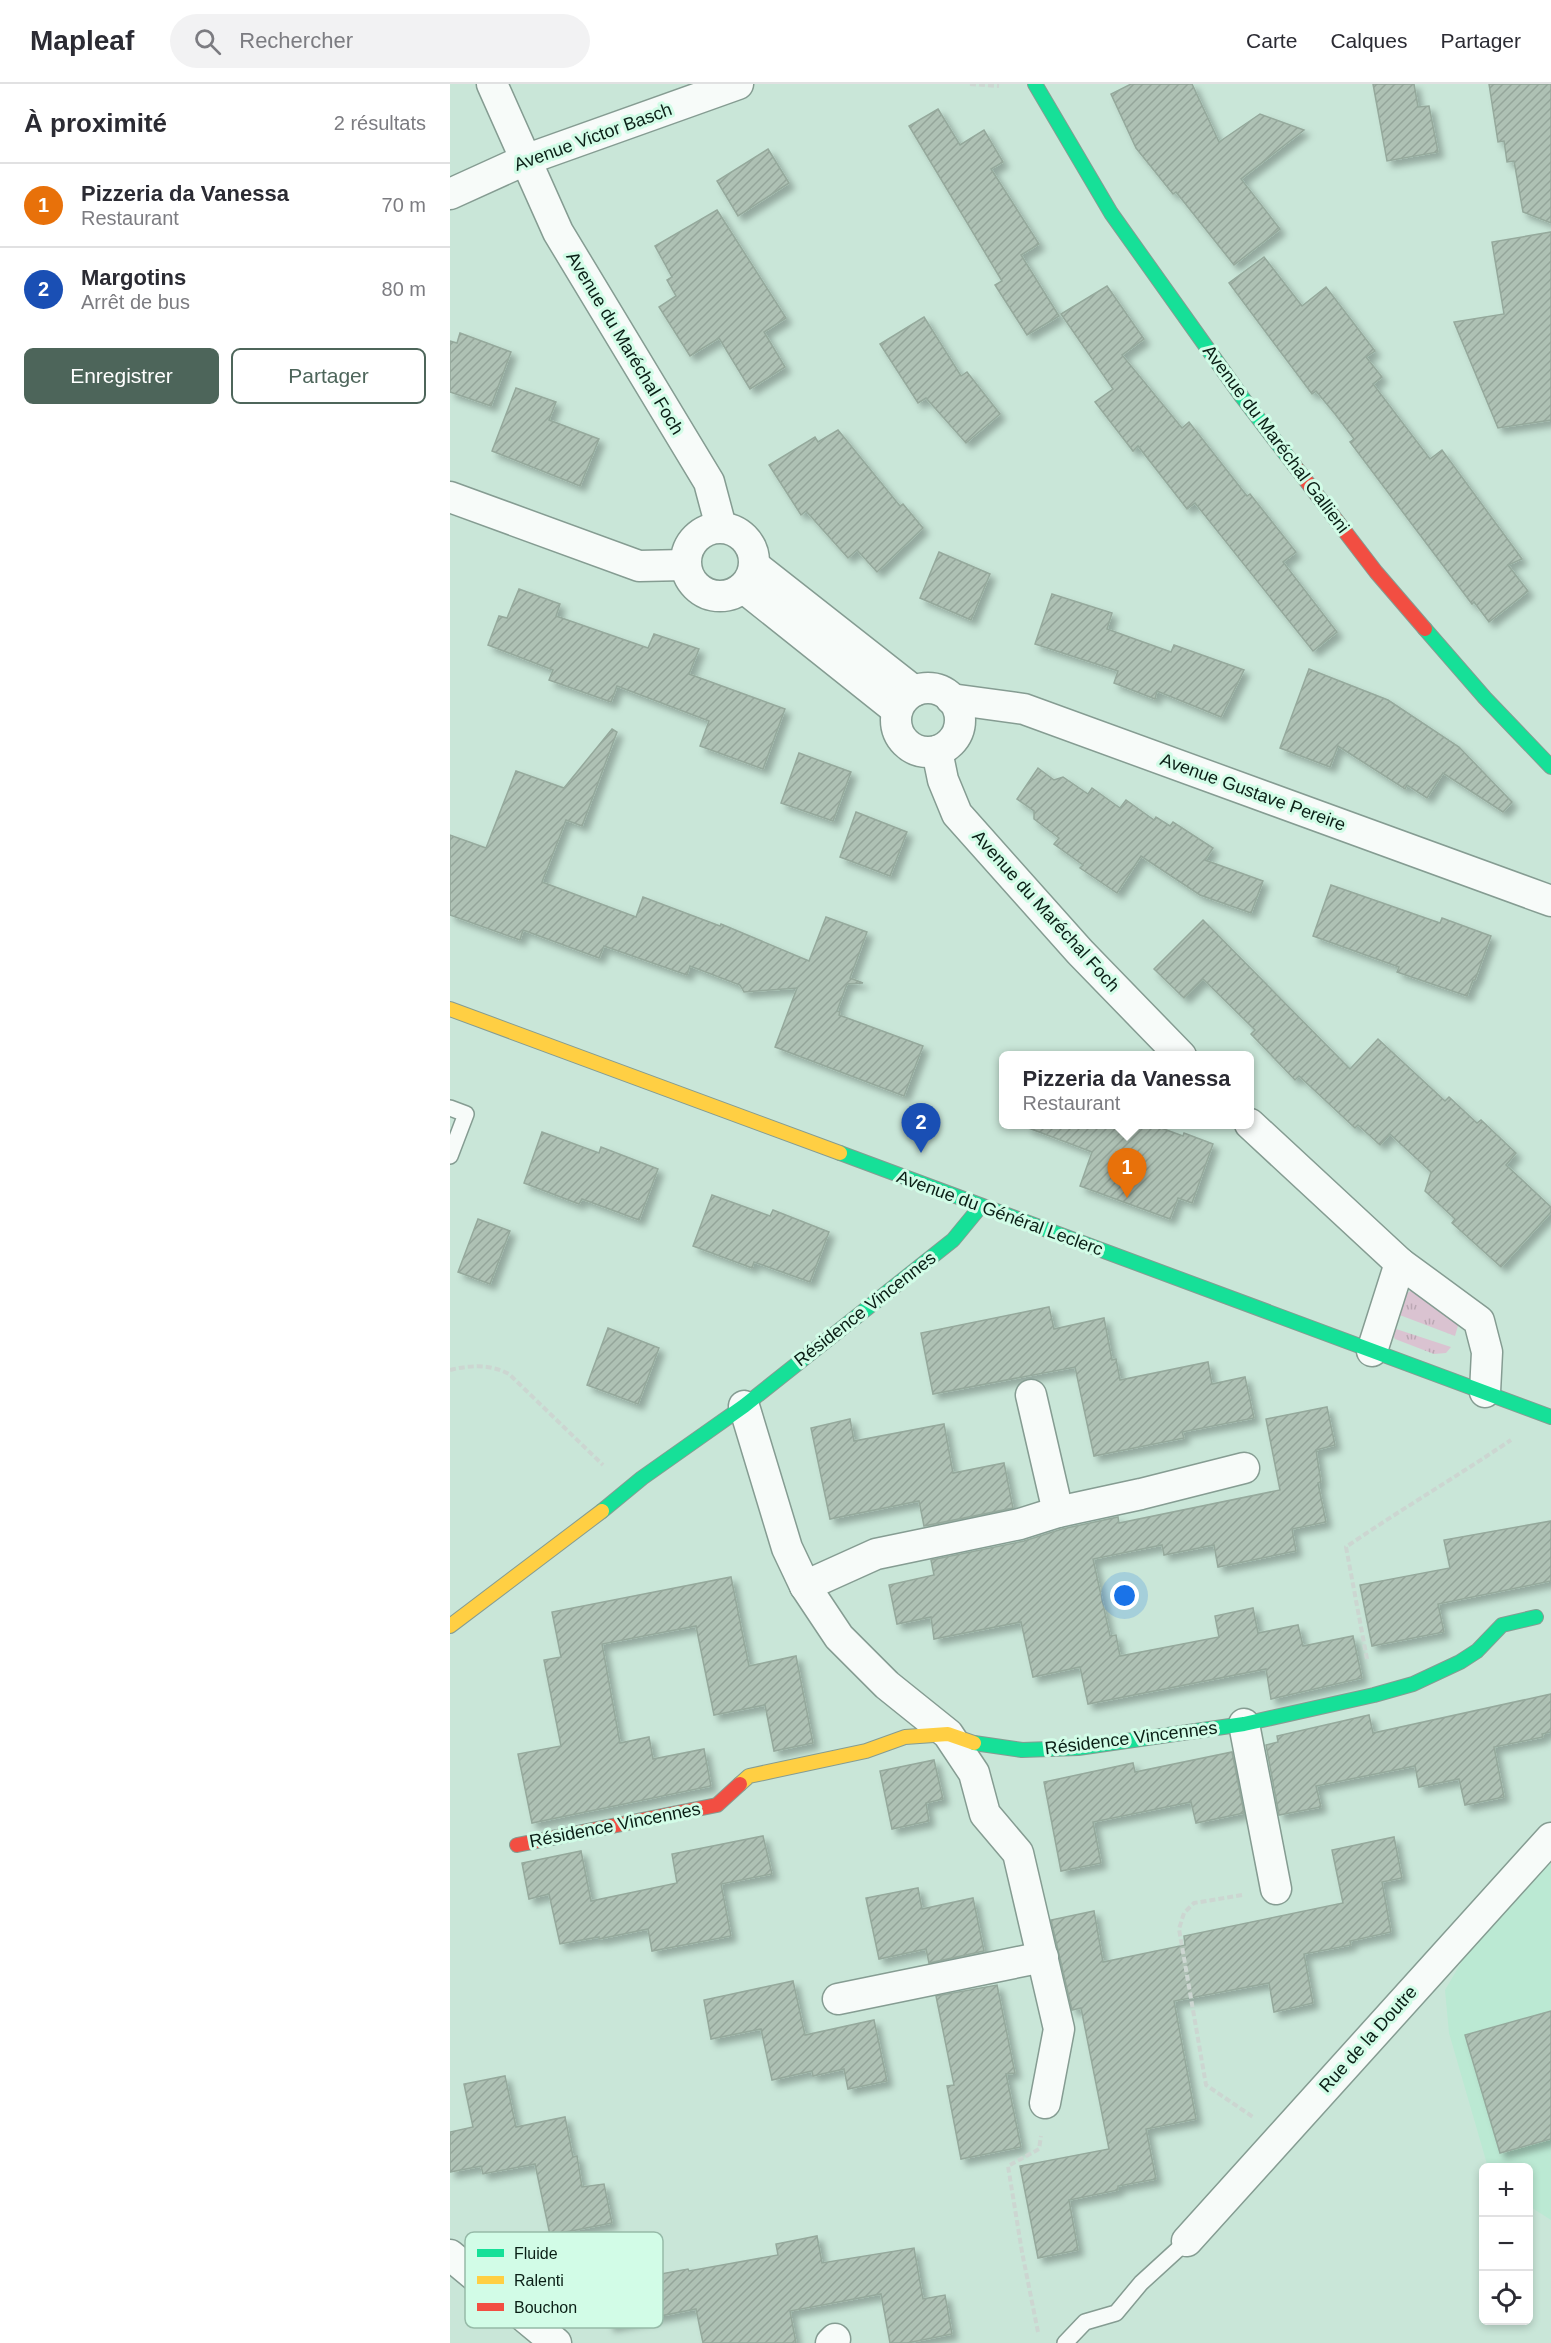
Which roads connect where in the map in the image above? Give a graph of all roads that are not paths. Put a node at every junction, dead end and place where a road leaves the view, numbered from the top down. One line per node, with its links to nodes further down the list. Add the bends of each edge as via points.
1 (492, 84): 4 (street, Avenue du Maréchal Foch)
2 (738, 84): 4 (street, Avenue Victor Basch)
3 (1035, 84): 13 (street, Avenue du Maréchal Gallieni, via 1111,213 1242,397 1376,572 1485,698)
4 (525, 160): 5 (street, Avenue Victor Basch); 7 (street, Avenue du Maréchal Foch, via 558,232 709,482)
5 (450, 194)
6 (450, 497): 8 (street, via 639,566)
7 (721, 527): 8 (street, via 700,534 687,553); 9 (street, via 733,529 750,544)
8 (686, 565): 9 (street, via 688,576 702,592 713,596 724,596)
9 (749, 577): 11 (street)
10 (951, 699): 11 (street, via 944,692 923,688); 12 (street, via 960,718 959,729 954,739); 14 (street, Avenue Gustave Pereire, via 1024,709)
11 (905, 700): 12 (street, via 897,730 908,746 917,751)
12 (938, 751): 16 (street, Avenue du Maréchal Foch, via 957,814 1080,952)
13 (1551, 767)
14 (1551, 901)
15 (450, 1009): 20 (street, Avenue du Général Leclerc)
16 (1176, 1051)
17 (450, 1108): 19 (lane, via 466,1114)
18 (1254, 1128): 21 (street)
19 (450, 1156)
20 (981, 1206): 22 (street, Avenue du Général Leclerc); 25 (street, Résidence Vincennes, via 953,1240)
21 (1400, 1263): 22 (street); 23 (street, via 1479,1321 1487,1352)
22 (1372, 1351): 23 (street, Avenue du Général Leclerc)
23 (1485, 1392): 26 (street, Avenue du Général Leclerc)
24 (1031, 1395): 28 (street)
25 (744, 1406): 29 (street, Résidence Vincennes, via 787,1548); 31 (street, Résidence Vincennes, via 642,1478)
26 (1549, 1416)
27 (1244, 1468): 28 (street)
28 (1058, 1512): 29 (street, via 1020,1524 876,1554)
29 (805, 1586): 33 (street, Résidence Vincennes, via 839,1637 887,1685)
30 (1536, 1617): 32 (street, Résidence Vincennes, via 1502,1624 1477,1651 1413,1684)
31 (450, 1626)
32 (1244, 1724): 33 (street, Résidence Vincennes, via 1067,1749 1022,1750 979,1745); 36 (street, Résidence Vincennes)
33 (948, 1734): 35 (street, Résidence Vincennes, via 904,1737 866,1751 749,1776 717,1805); 37 (street, Résidence Vincennes, via 974,1773 985,1814 1018,1854)
34 (1551, 1838): 40 (street, Rue de la Doutre)
35 (517, 1845)
36 (1276, 1889)
37 (1043, 1957): 38 (street); 39 (street, Résidence Vincennes, via 1059,2029)
38 (838, 1999)
39 (1045, 2103)
40 (1187, 2241): 45 (lane, via 1141,2283 1116,2313 1085,2322)
41 (450, 2255): 42 (street)
42 (465, 2267)
43 (538, 2328): 44 (street)
44 (556, 2343)
45 (1065, 2343)

